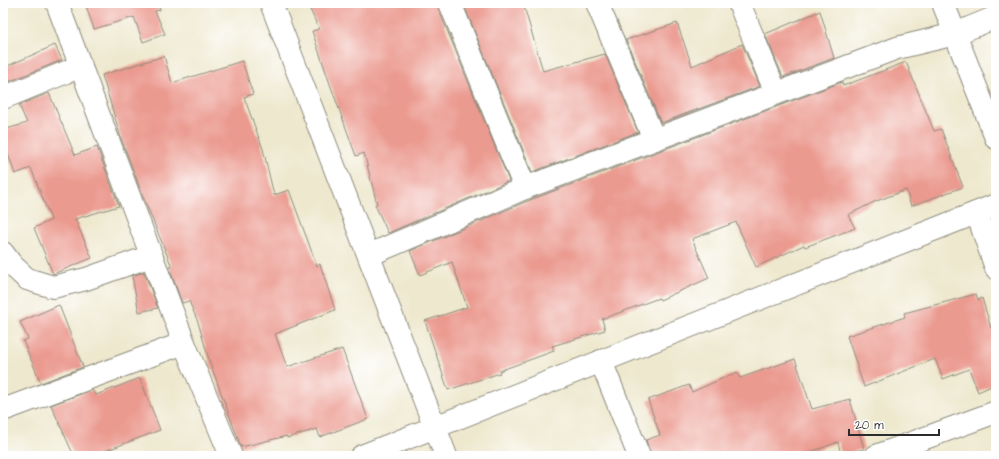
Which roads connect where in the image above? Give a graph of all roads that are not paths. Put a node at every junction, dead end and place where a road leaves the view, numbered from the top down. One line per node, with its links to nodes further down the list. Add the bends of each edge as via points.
1 (57, 3): 9 (street)
2 (272, 3): 17 (street)
3 (450, 3): 14 (street)
4 (597, 3): 13 (street)
5 (738, 3): 10 (street)
6 (943, 3): 8 (street)
7 (996, 17): 8 (street)
8 (955, 34): 10 (street, via 897,48); 12 (street)
9 (81, 66): 11 (street); 18 (street)
10 (776, 93): 13 (street)
11 (3, 98)
12 (996, 138)
13 (654, 139): 14 (street)
14 (525, 188): 17 (street)
15 (986, 209): 19 (street); 21 (street)
16 (3, 253): 18 (street, via 27,280 53,287 86,279)
17 (369, 255): 24 (street)
18 (152, 256): 20 (street)
19 (996, 268)
20 (184, 343): 22 (street); 25 (street)
21 (601, 361): 24 (street); 28 (street)
22 (3, 410)
23 (996, 412): 29 (street)
24 (435, 426): 26 (street); 27 (street)
25 (231, 456)
26 (362, 456)
27 (446, 456)
28 (639, 456)
29 (876, 456)

